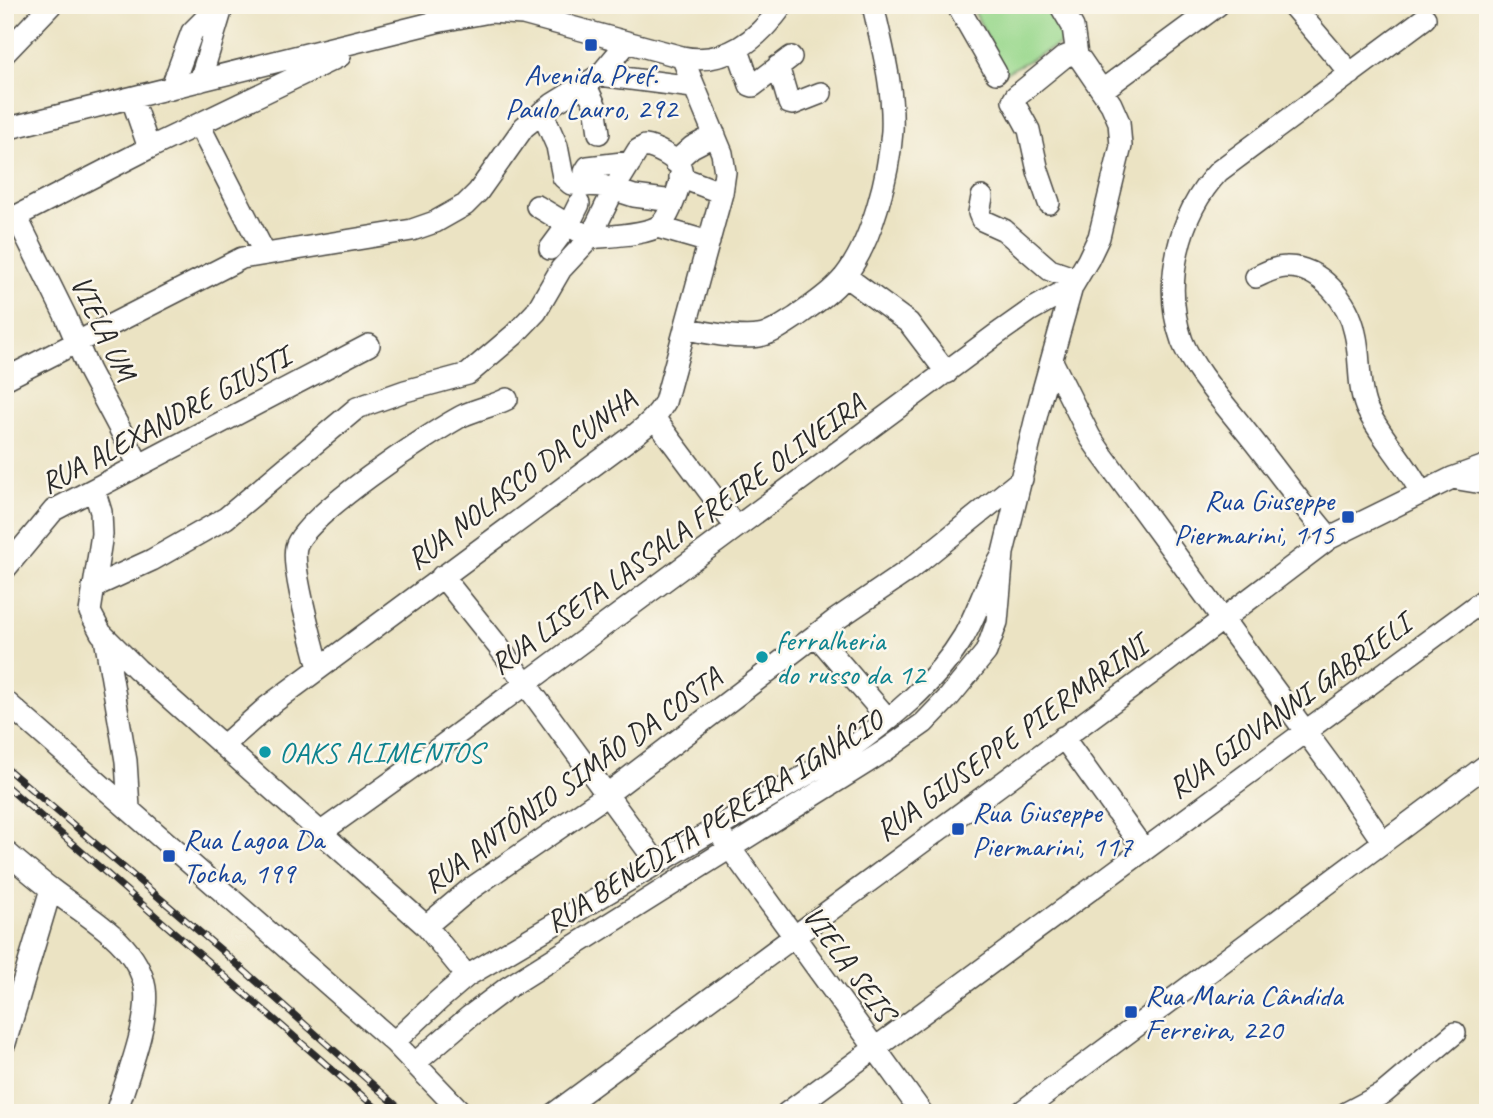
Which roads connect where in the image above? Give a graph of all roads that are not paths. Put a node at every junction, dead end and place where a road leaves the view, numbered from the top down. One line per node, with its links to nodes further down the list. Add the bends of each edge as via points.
1 (51, 5): 14 (street)
2 (783, 5): 13 (street, via 759,35)
3 (873, 5): 48 (street, via 891,100 891,141 881,194 859,253)
4 (957, 5): 17 (street)
5 (1060, 5): 15 (street, via 1073,27)
6 (1218, 5): 23 (street)
7 (1292, 5): 18 (street)
8 (224, 7): 20 (street); 22 (street, via 192,32)
9 (432, 14): 11 (street); 12 (street, via 514,13)
10 (1424, 18): 18 (street)
11 (390, 34): 20 (street); 27 (street)
12 (626, 44): 16 (street); 19 (street)
13 (737, 50): 16 (street, via 715,58); 24 (street, via 751,86 784,61 789,103)
14 (5, 53)
15 (1077, 55): 23 (street); 39 (street, via 1064,57 1013,101 1029,130)
16 (682, 57): 21 (street, RUA NOLASCO DA CUNHA)
17 (996, 73)
18 (1351, 74): 69 (street, via 1209,182 1184,230 1174,282 1176,320 1195,365)
19 (592, 80): 21 (street); 26 (street); 29 (street)
20 (200, 81): 22 (street)
21 (693, 87): 30 (street, RUA NOLASCO DA CUNHA)
22 (171, 89): 25 (street)
23 (1104, 89): 50 (street, via 1119,122 1121,146 1099,237)
24 (821, 93)
25 (132, 99): 28 (street); 31 (street)
26 (542, 112): 36 (street, via 555,140 563,177); 47 (street, via 517,136 478,192 445,217 412,230)
27 (199, 125): 31 (street); 47 (street)
28 (5, 129)
29 (599, 133)
30 (715, 135): 33 (street, via 692,147); 35 (street, RUA NOLASCO DA CUNHA, via 724,161)
31 (149, 148): 41 (street)
32 (631, 162): 33 (street, via 645,146 654,148); 34 (street); 36 (street, via 588,167)
33 (678, 169): 35 (street); 38 (street)
34 (614, 189): 36 (street); 38 (street); 44 (street)
35 (722, 193): 45 (street, RUA NOLASCO DA CUNHA)
36 (582, 195): 42 (street)
37 (982, 197): 50 (street, via 980,218 1016,233 1050,270)
38 (673, 201): 43 (street)
39 (1049, 204)
40 (537, 206): 42 (street)
41 (10, 219): 52 (street, VIELA UM)
42 (568, 225): 44 (street); 46 (street)
43 (657, 227): 44 (street); 45 (street)
44 (590, 238): 56 (street, via 561,269 529,321)
45 (709, 242): 51 (street, RUA NOLASCO DA CUNHA)
46 (550, 249)
47 (265, 254): 52 (street, via 242,258)
48 (845, 276): 51 (street, via 804,312 766,334 743,336); 55 (street, via 909,323)
49 (1256, 277): 67 (street, via 1285,267 1299,268 1332,290 1355,329 1365,405)
50 (1074, 283): 54 (street); 55 (street, RUA LISETA LASSALA FREIRE OLIVEIRA)
51 (685, 328): 60 (street, RUA NOLASCO DA CUNHA, via 665,402)
52 (77, 343): 57 (street); 61 (street, VIELA UM)
53 (369, 345): 61 (street, RUA ALEXANDRE GIUSTI)
54 (1052, 361): 64 (street); 75 (street, via 1090,437)
55 (947, 373): 68 (street, RUA LISETA LASSALA FREIRE OLIVEIRA)
56 (466, 376): 59 (street); 73 (street, via 357,408 226,518)
57 (5, 379)
58 (507, 399): 59 (street)
59 (472, 412): 78 (street, via 383,467 300,537 295,560)
60 (655, 419): 68 (street); 72 (street, RUA NOLASCO DA CUNHA)
61 (139, 465): 66 (street, RUA ALEXANDRE GIUSTI)
62 (1488, 465): 63 (street, RUA GIUSEPPE PIERMARINI)
63 (1452, 478): 65 (street); 67 (street, RUA GIUSEPPE PIERMARINI)
64 (1022, 479): 70 (street); 76 (street, RUA ANTÔNIO SIMÃO DA COSTA, via 909,570)
65 (1488, 484)
66 (94, 489): 71 (street, RUA ALEXANDRE GIUSTI, via 49,514); 73 (street, via 102,534)
67 (1421, 493): 69 (street, RUA GIUSEPPE PIERMARINI)
68 (736, 527): 79 (street, RUA LISETA LASSALA FREIRE OLIVEIRA)
69 (1330, 538): 75 (street, RUA GIUSEPPE PIERMARINI)
70 (1003, 553): 81 (street, RUA BENEDITA PEREIRA IGNÁCIO, via 953,652); 91 (street, RUA BENEDITA PEREIRA IGNÁCIO, via 992,639 950,696 924,723 884,752)
71 (5, 569)
72 (442, 576): 78 (street, RUA NOLASCO DA CUNHA); 79 (street)
73 (93, 587): 77 (street, via 90,612)
74 (1488, 597): 82 (street, RUA GIOVANNI GABRIELI)
75 (1222, 619): 82 (street); 83 (street, RUA GIUSEPPE PIERMARINI)
76 (816, 635): 81 (street); 86 (street, RUA ANTÔNIO SIMÃO DA COSTA)
77 (105, 638): 84 (street); 87 (street, via 126,761)
78 (319, 668): 84 (street, RUA NOLASCO DA CUNHA)
79 (525, 684): 86 (street); 89 (street, RUA LISETA LASSALA FREIRE OLIVEIRA)
80 (5, 701): 87 (street)
81 (888, 719): 88 (street, RUA BENEDITA PEREIRA IGNÁCIO, via 845,752)
82 (1305, 731): 90 (street); 92 (street, RUA GIOVANNI GABRIELI)
83 (1063, 737): 92 (street); 97 (street, RUA GIUSEPPE PIERMARINI)
84 (224, 745): 89 (street)
85 (1488, 764): 90 (street)
86 (606, 795): 94 (street); 96 (street, RUA ANTÔNIO SIMÃO DA COSTA, via 469,890)
87 (129, 808): 100 (street)
88 (716, 828): 91 (street, VIELA SEIS); 94 (street, RUA BENEDITA PEREIRA IGNÁCIO)
89 (320, 833): 96 (street)
90 (1383, 842): 110 (street)
91 (729, 849): 97 (street, VIELA SEIS); 103 (street, RUA BENEDITA PEREIRA IGNÁCIO, via 507,988)
92 (1143, 850): 102 (street, RUA GIOVANNI GABRIELI)
93 (5, 851): 95 (street)
94 (657, 863): 98 (street, RUA BENEDITA PEREIRA IGNÁCIO)
95 (51, 889): 101 (street); 105 (street, via 114,936 142,976 144,1013)
96 (426, 926): 98 (street)
97 (792, 936): 102 (street, VIELA SEIS); 107 (street, RUA GIUSEPPE PIERMARINI)
98 (467, 976): 100 (street, RUA BENEDITA PEREIRA IGNÁCIO)
99 (1454, 1033): 104 (street)
100 (394, 1042): 103 (street)
101 (5, 1044)
102 (874, 1048): 108 (street, RUA GIOVANNI GABRIELI); 109 (street, VIELA SEIS)
103 (415, 1063): 106 (street)
104 (1381, 1103): 111 (street)
105 (117, 1113)
106 (462, 1113)
107 (555, 1113)
108 (787, 1113)
109 (922, 1113)
110 (1020, 1113)
111 (1346, 1113)

